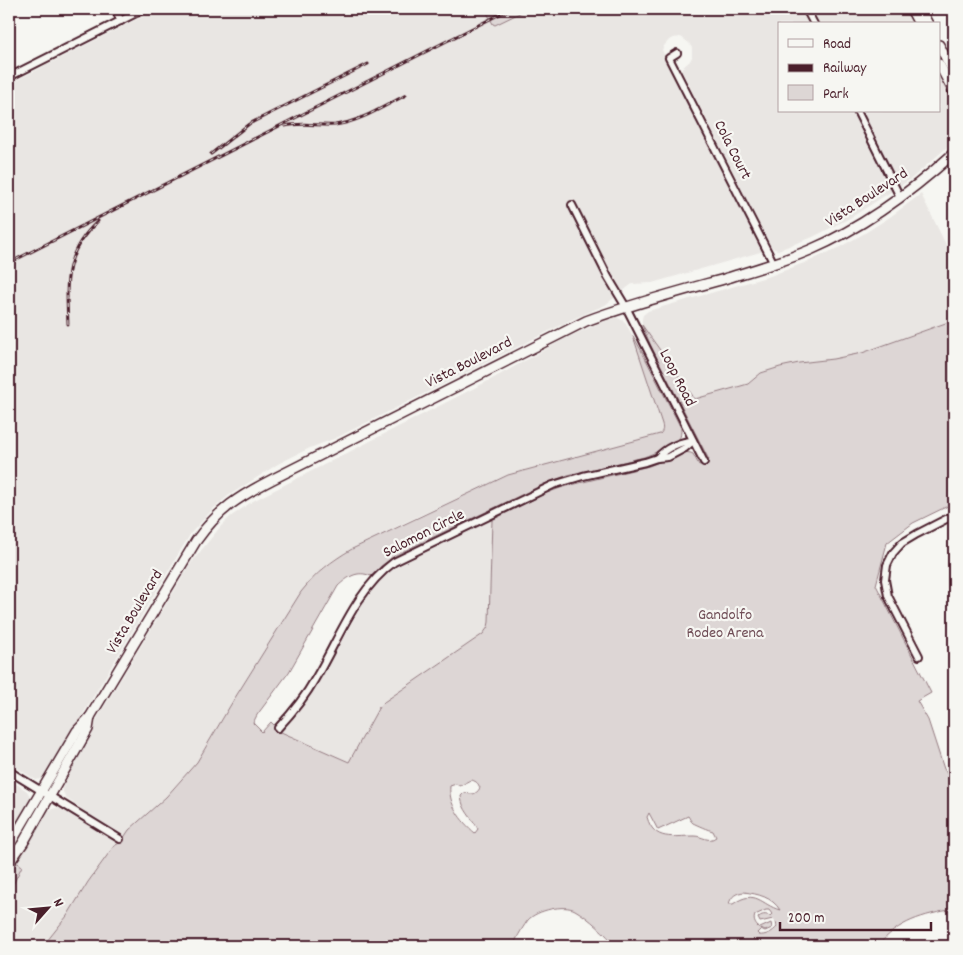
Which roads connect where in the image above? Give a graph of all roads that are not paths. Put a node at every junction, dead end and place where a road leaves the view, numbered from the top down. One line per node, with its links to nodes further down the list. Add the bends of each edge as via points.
1 (115, 9): 6 (street)
2 (144, 9): 6 (street)
3 (806, 9): 7 (street)
4 (911, 9): 8 (main road)
5 (920, 9): 9 (main road)
6 (121, 21): 16 (street)
7 (813, 22)
8 (918, 22)
9 (927, 22)
10 (940, 46): 13 (main road)
11 (940, 47): 15 (main road)
12 (677, 54): 22 (street, Cola Court, via 669,58)
13 (954, 60)
14 (940, 66): 17 (main road)
15 (954, 73)
16 (9, 77)
17 (954, 92)
18 (858, 112): 20 (street)
19 (954, 153): 20 (main road, Vista Boulevard)
20 (900, 197): 22 (main road, Vista Boulevard, via 858,226)
21 (572, 205): 23 (street, Loop Road)
22 (774, 264): 23 (main road, Vista Boulevard)
23 (626, 307): 24 (street, Loop Road); 30 (main road, Vista Boulevard, via 566,331 278,476 232,503 196,541 90,717 88,729)
24 (693, 441): 25 (street, Loop Road); 28 (street, Salomon Circle, via 668,457 553,485 394,562 364,592 310,688)
25 (704, 462)
26 (954, 515): 27 (street, via 902,543 887,565 888,596)
27 (919, 656)
28 (278, 728)
29 (9, 771): 30 (street)
30 (46, 794): 31 (street); 32 (main road, Vista Boulevard); 33 (main road, Vista Boulevard, via 23,843)
31 (120, 839)
32 (9, 846)
33 (9, 863)

